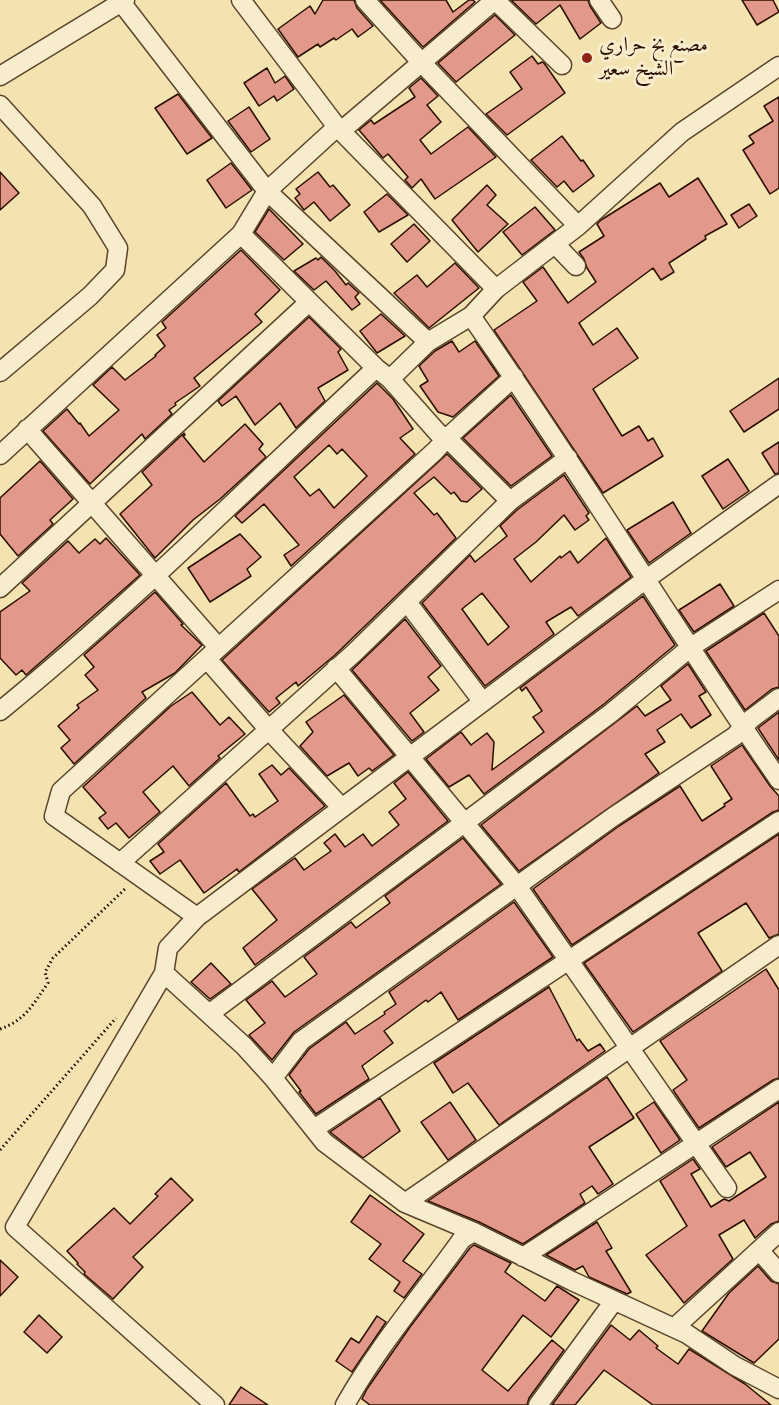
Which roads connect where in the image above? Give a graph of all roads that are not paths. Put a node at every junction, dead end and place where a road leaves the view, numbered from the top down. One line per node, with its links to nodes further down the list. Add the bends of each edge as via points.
1 (241, 0): 12 (street)
2 (365, 0): 7 (street)
3 (495, 0): 7 (street); 8 (street)
4 (599, 0): 6 (street)
5 (114, 3): 10 (street); 13 (street)
6 (612, 19)
7 (421, 62): 12 (street); 14 (street)
8 (562, 65)
9 (779, 66): 14 (street, via 682,132)
10 (0, 76)
11 (0, 105): 22 (street, via 92,206 118,248 115,270)
12 (339, 129): 13 (street); 18 (street)
13 (267, 191): 15 (street); 21 (street)
14 (578, 226): 16 (street)
15 (241, 234): 19 (street); 25 (street)
16 (555, 244): 17 (street); 18 (street)
17 (576, 266)
18 (496, 289): 20 (street)
19 (309, 302): 23 (street); 31 (street)
20 (471, 316): 21 (street); 24 (street)
21 (428, 342): 23 (street)
22 (0, 372)
23 (383, 374): 26 (street); 32 (street, via 280,457)
24 (514, 377): 26 (street); 28 (street)
25 (27, 429): 27 (street); 31 (street)
26 (447, 438): 30 (street); 38 (street)
27 (0, 455)
28 (568, 458): 30 (street); 33 (street)
29 (779, 484): 33 (street)
30 (510, 501): 36 (street)
31 (91, 502): 32 (street); 34 (street)
32 (157, 577): 38 (street); 42 (street)
33 (645, 580): 37 (street); 41 (street)
34 (0, 588)
35 (779, 590): 37 (street)
36 (407, 602): 39 (street); 41 (street)
37 (691, 647): 43 (street); 49 (street)
38 (213, 653): 44 (street); 50 (street, via 61,791 54,816)
39 (336, 668): 44 (street); 45 (street)
40 (779, 698): 43 (street)
41 (482, 702): 45 (street)
42 (0, 711)
43 (743, 728): 46 (street); 51 (street)
44 (269, 730): 47 (street); 50 (street)
45 (410, 758): 47 (street); 49 (street)
46 (779, 780)
47 (342, 808): 52 (street)
48 (779, 821): 54 (street)
49 (465, 824): 51 (street); 56 (street)
50 (120, 862): 52 (street)
51 (517, 886): 54 (street); 58 (street, via 301,1041)
52 (197, 917): 55 (street, via 168,948)
53 (779, 945): 57 (street)
54 (569, 961): 57 (street); 60 (street)
55 (164, 973): 56 (street); 72 (street, via 15,1227)
56 (209, 1014): 58 (street)
57 (631, 1048): 61 (street); 63 (street)
58 (273, 1078): 60 (street)
59 (779, 1089): 61 (street)
60 (314, 1129): 63 (street, via 324,1142)
61 (696, 1143): 62 (street); 67 (street)
62 (727, 1188)
63 (405, 1203): 64 (street)
64 (474, 1232): 67 (street); 73 (street, via 462,1239 409,1310)
65 (779, 1232): 66 (street)
66 (759, 1250): 68 (street); 70 (street)
67 (523, 1257): 69 (street)
68 (779, 1273)
69 (614, 1301): 70 (street); 74 (street)
70 (674, 1328): 71 (street)
71 (779, 1389)
72 (215, 1405)
73 (345, 1405)
74 (538, 1405)

